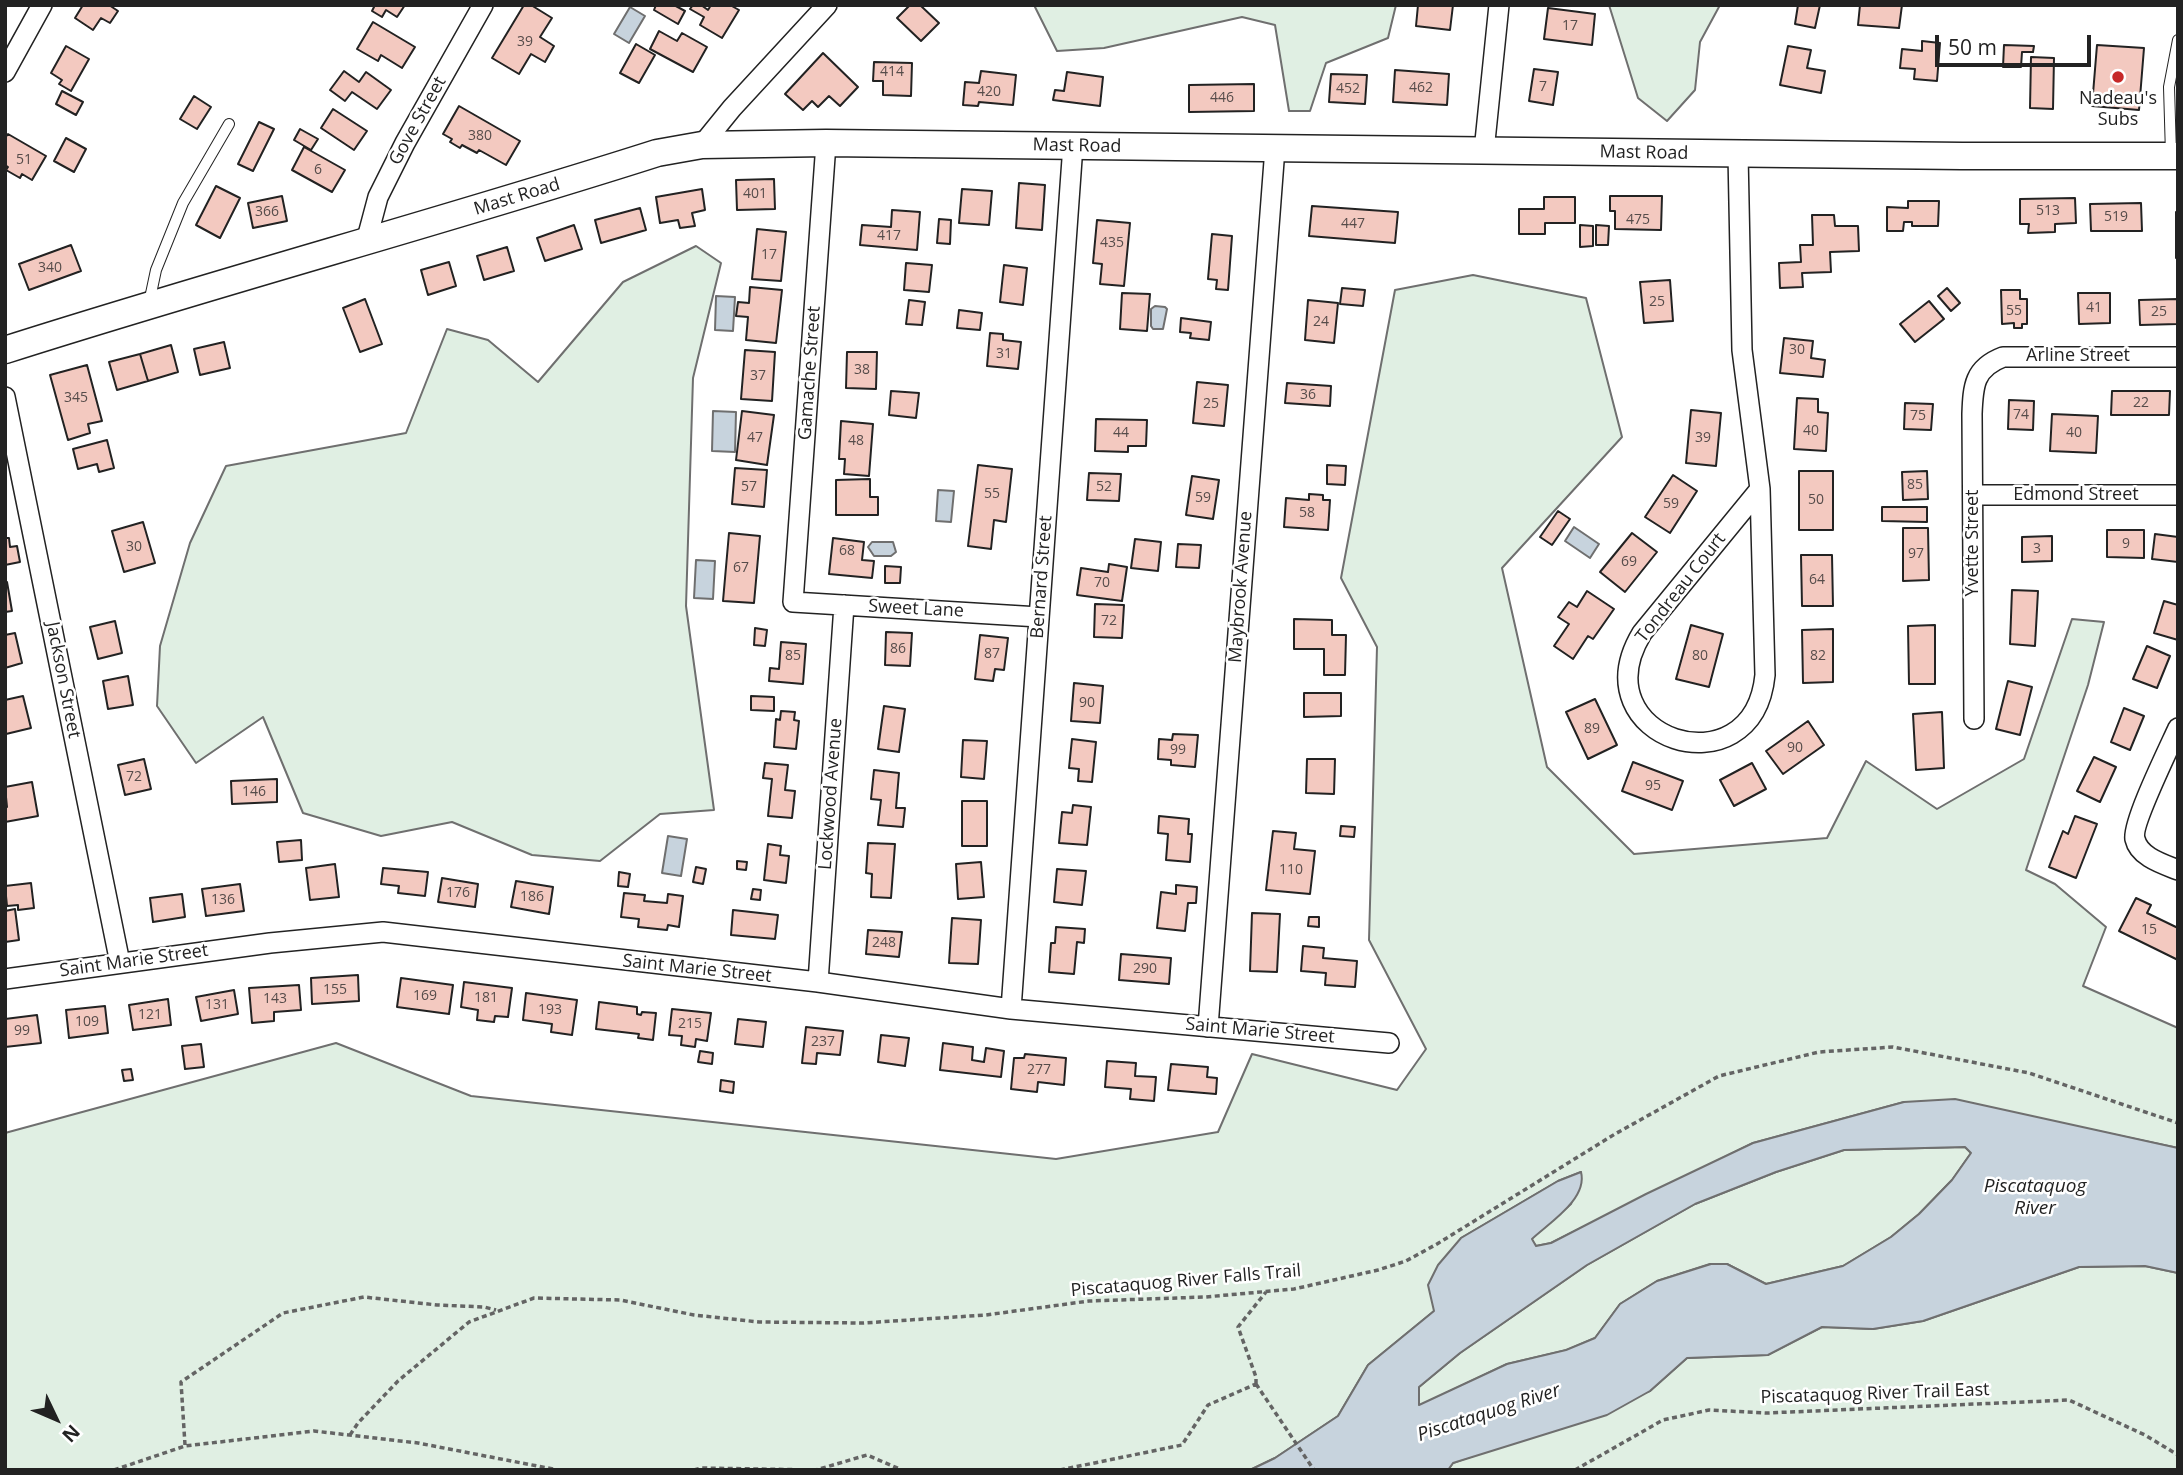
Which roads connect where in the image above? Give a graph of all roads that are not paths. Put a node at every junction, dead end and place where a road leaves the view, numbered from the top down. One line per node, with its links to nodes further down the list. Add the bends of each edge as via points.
1 (43, 5): 6 (street)
2 (483, 5): 15 (street, Gove Street, via 378,197)
3 (827, 5): 9 (street)
4 (1499, 5): 12 (street)
5 (2178, 40): 14 (lane, via 2169,87)
6 (5, 72)
7 (229, 124): 16 (lane, via 183,203 156,270)
8 (826, 143): 9 (main road, Mast Road); 10 (main road, Mast Road); 24 (street, Gamache Street)
9 (702, 145): 15 (main road, Mast Road, via 657,153)
10 (1073, 145): 11 (main road, Mast Road); 26 (street, Bernard Street)
11 (1275, 148): 12 (main road, Mast Road); 34 (street, Maybrook Avenue)
12 (1484, 151): 13 (main road, Mast Road)
13 (1738, 154): 14 (main road, Mast Road); 21 (street, Tondreau Court, via 1742,350)
14 (2175, 156)
15 (366, 242): 16 (main road, Mast Road)
16 (149, 304): 17 (main road, Mast Road)
17 (5, 350)
18 (2178, 357): 19 (street, Arline Street, via 2003,357)
19 (1982, 369): 22 (street, Yvette Street, via 1973,391)
20 (5, 397): 30 (street, Jackson Street)
21 (1760, 489): 21 (street, Tondreau Court, via 1765,675 1759,702 1742,726 1729,735 1715,741 1684,742 1655,730 1635,706 1629,661 1642,633)
22 (1973, 495): 23 (street, Edmond Street); 27 (street, Yvette Street)
23 (2178, 495)
24 (793, 602): 25 (street, Sweet Lane)
25 (844, 605): 26 (street, Sweet Lane); 32 (street, Lockwood Avenue)
26 (1039, 617): 33 (street, Bernard Street)
27 (1974, 719)
28 (2178, 728): 29 (street, via 2134,830 2138,846)
29 (2178, 870)
30 (120, 963): 31 (street, Saint Marie Street); 32 (street, Saint Marie Street, via 383,932)
31 (5, 979)
32 (818, 982): 33 (street, Saint Marie Street)
33 (1011, 1009): 34 (street, Saint Marie Street)
34 (1208, 1027): 35 (street, Saint Marie Street)
35 (1389, 1043)

